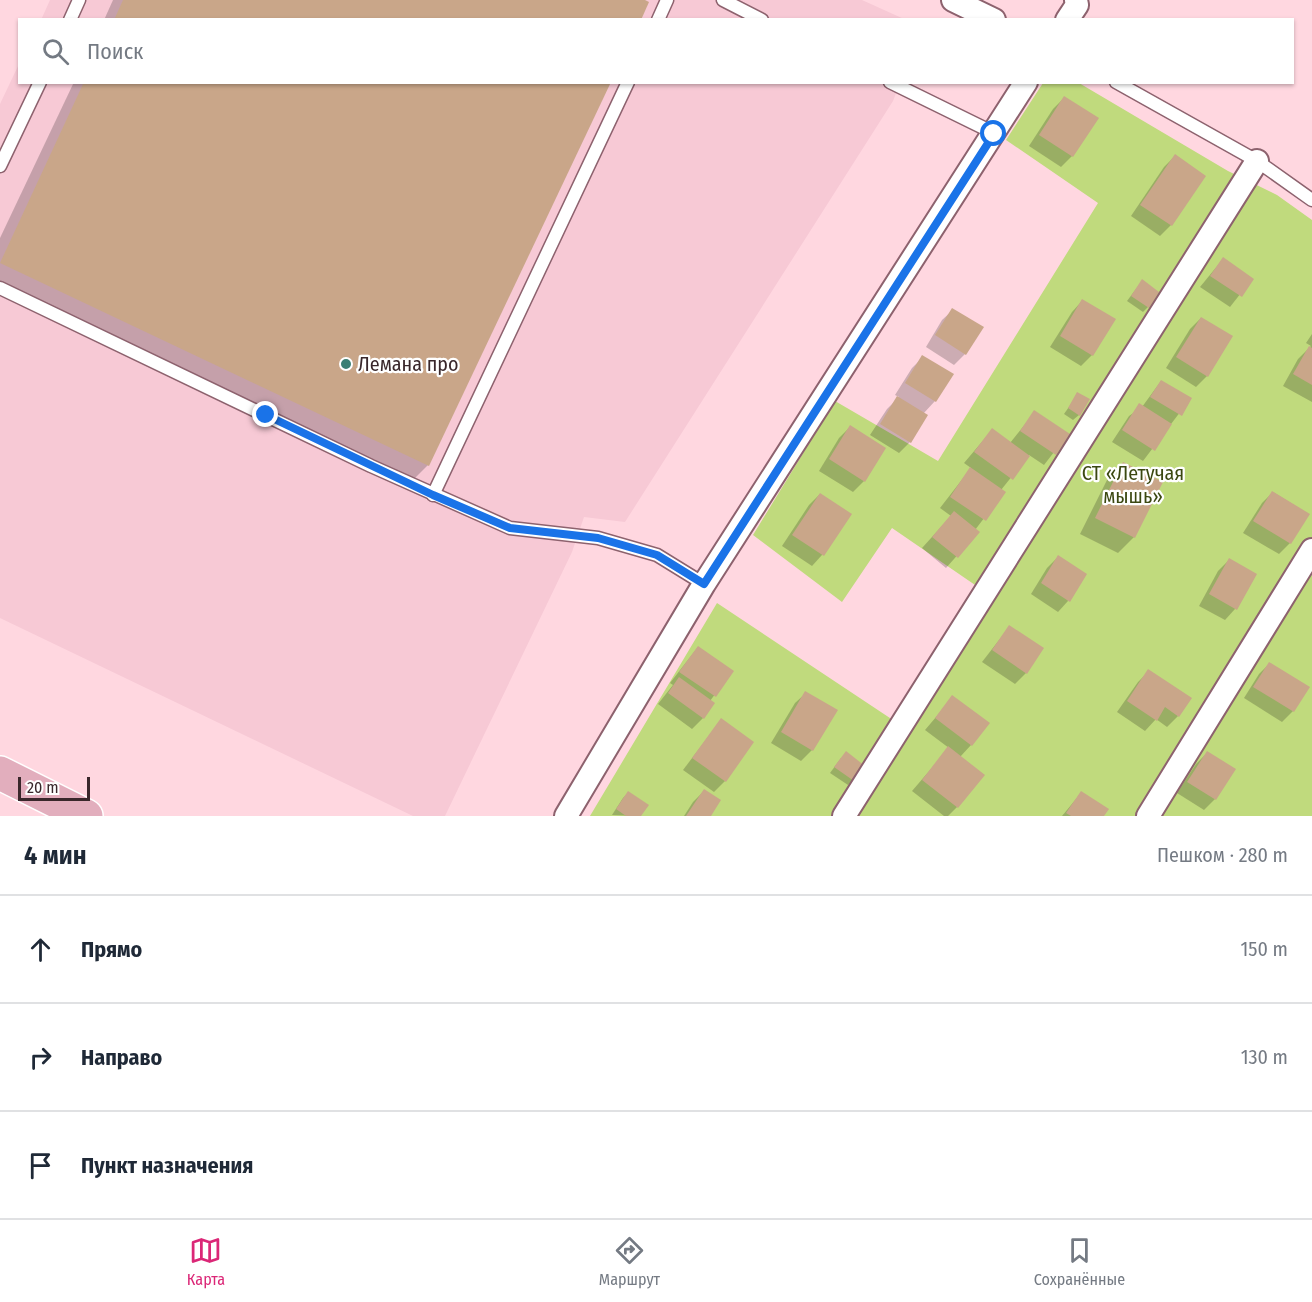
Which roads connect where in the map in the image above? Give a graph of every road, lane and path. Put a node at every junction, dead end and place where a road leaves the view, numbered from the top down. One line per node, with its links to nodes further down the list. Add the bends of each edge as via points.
1 (79, 0): 5 (lane)
2 (667, 0): 6 (lane)
3 (723, 0): 7 (lane)
4 (953, 0): 8 (street)
5 (71, 18)
6 (659, 18)
7 (758, 18)
8 (990, 18)
9 (39, 84): 16 (lane)
10 (627, 84): 19 (lane)
11 (894, 84): 14 (lane)
12 (1025, 84): 14 (street)
13 (1120, 84): 15 (lane)
14 (994, 134): 21 (street)
15 (1257, 161): 17 (lane); 25 (street)
16 (0, 166)
17 (1312, 200)
18 (0, 288): 19 (lane)
19 (433, 495): 21 (lane, via 510,528 598,538 657,555)
20 (1312, 550): 26 (street)
21 (704, 584): 24 (street)
22 (0, 773): 23 (main road)
23 (86, 816)
24 (566, 816)
25 (844, 816)
26 (1148, 816)

